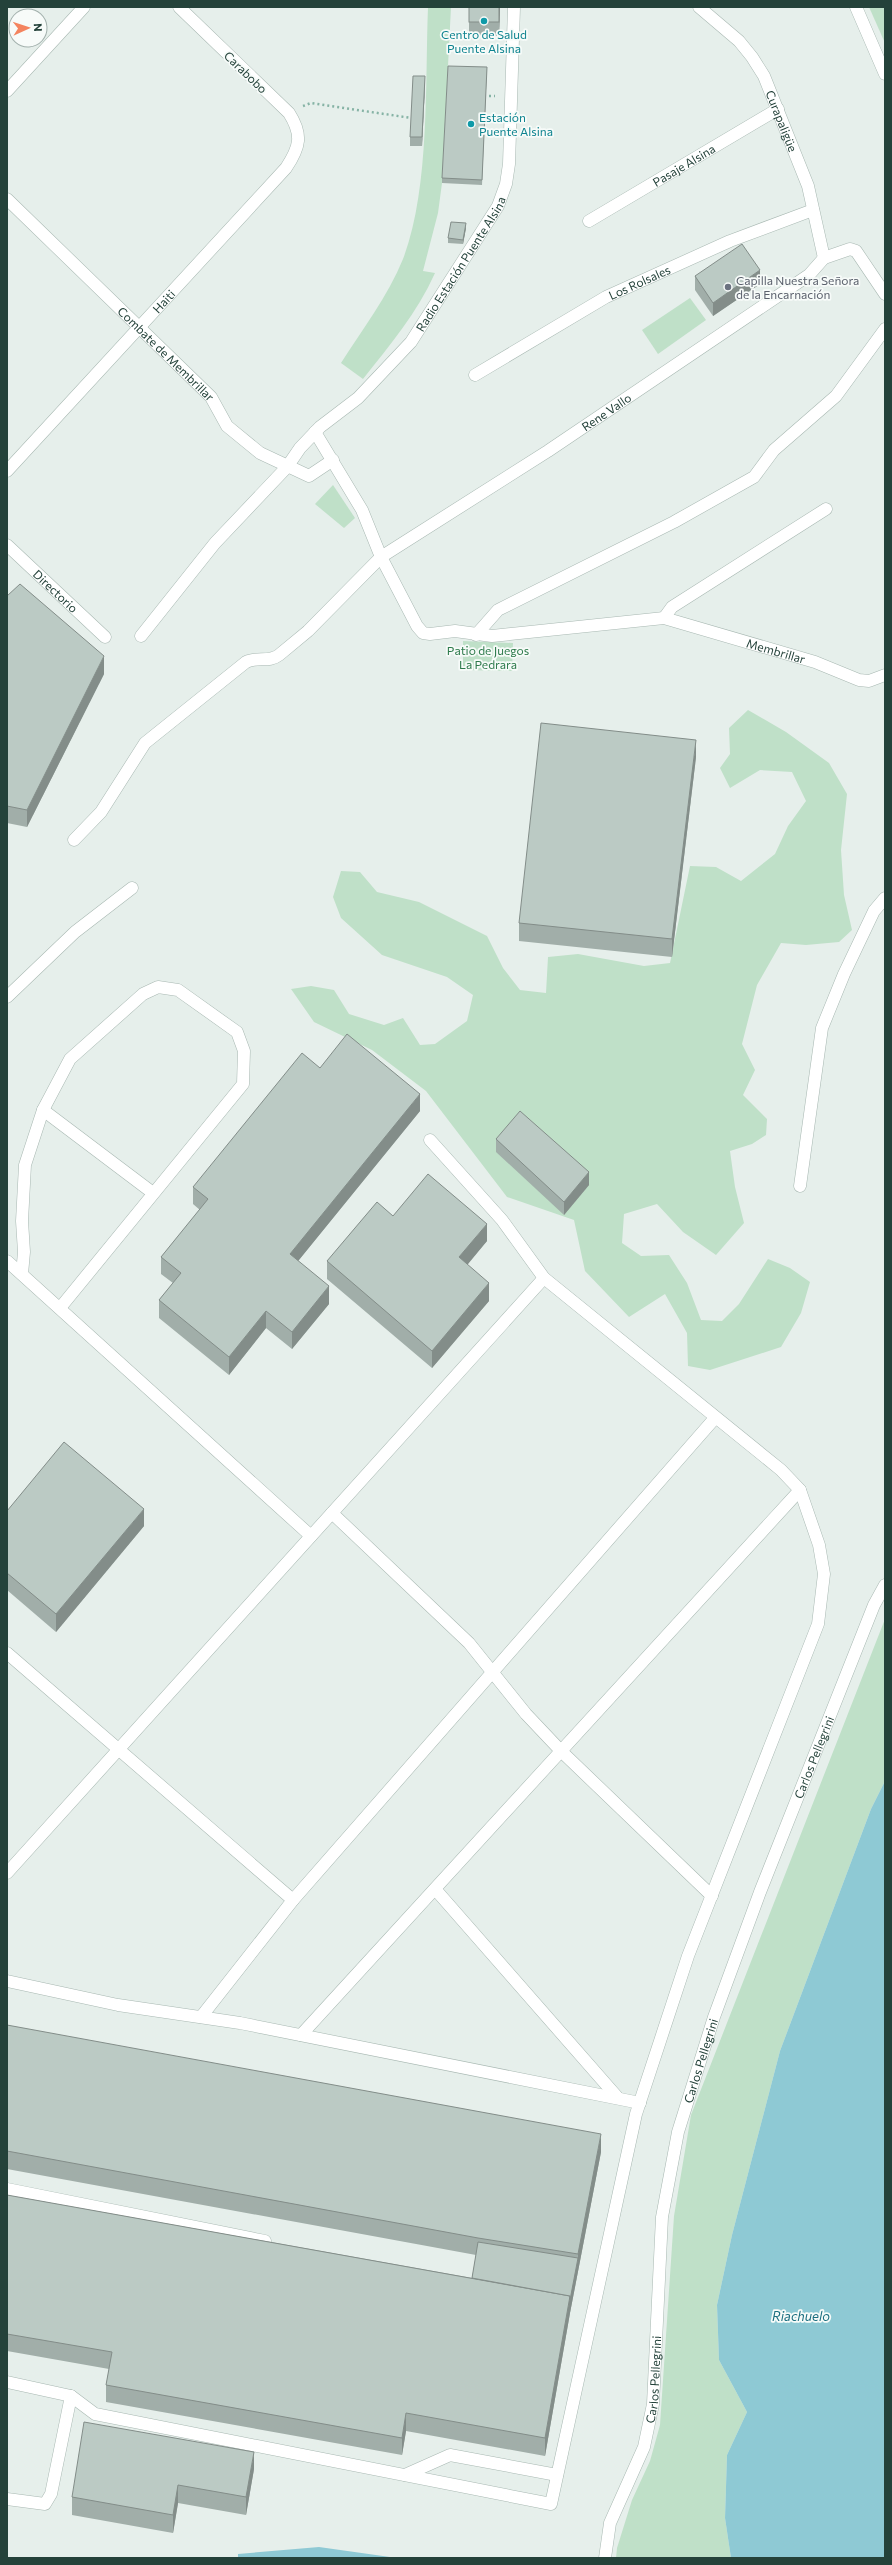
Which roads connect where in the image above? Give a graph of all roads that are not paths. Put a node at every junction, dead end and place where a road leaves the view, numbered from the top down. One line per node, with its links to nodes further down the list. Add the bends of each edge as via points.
1 (84, 7): 7 (street)
2 (179, 7): 9 (street, Carabobo, via 288,113 297,126)
3 (514, 7): 18 (street, Radio Estación Puente Alsina, via 509,164 506,184 498,206 411,342 358,398)
4 (699, 7): 8 (street, Curapaligüe, via 717,20 752,57)
5 (856, 7): 6 (street)
6 (885, 74)
7 (7, 91)
8 (778, 109): 11 (street, Curapaligüe, via 808,186); 12 (street, Pasaje Alsina)
9 (298, 145): 15 (street, Haiti, via 286,168)
10 (7, 199): 15 (street, Combate de Membrillar)
11 (813, 210): 13 (street, Curapaligüe); 17 (street, Los Rolsales, via 730,241 606,297)
12 (589, 221)
13 (824, 258): 14 (street, via 850,250 856,251); 24 (street, Rene Vallo, via 809,275 548,451)
14 (885, 294)
15 (139, 327): 20 (street, Combate de Membrillar, via 211,396 227,426 260,454); 21 (street, Haiti)
16 (885, 329): 26 (street, via 836,396 774,450 754,477 674,522 498,610)
17 (475, 375)
18 (315, 432): 19 (street); 20 (street, Radio Estación Puente Alsina)
19 (333, 460): 20 (street, Combate de Membrillar, via 309,476); 24 (street, via 365,516)
20 (287, 467): 27 (street, Radio Estación Puente Alsina, via 214,543)
21 (7, 471)
22 (826, 509): 25 (street, via 672,607)
23 (7, 545): 28 (street, Directorio)
24 (380, 557): 26 (street, via 417,626 423,632 430,634 455,631); 30 (street, Rene Vallo, via 308,632 274,659 253,658 246,662 144,743 101,812)
25 (664, 618): 26 (street, via 510,635); 29 (street, Membrillar, via 815,662 859,680 874,680)
26 (476, 635)
27 (141, 636)
28 (105, 637)
29 (885, 675)
30 (74, 840)
31 (132, 888): 33 (street, via 75,932)
32 (885, 898): 36 (street, via 874,911 822,1028)
33 (7, 998)
34 (43, 1110): 37 (street); 37 (street, via 70,1059 143,994 158,987 178,990 237,1032 244,1052 243,1084); 39 (street, via 25,1165)
35 (430, 1140): 40 (street, via 502,1220)
36 (800, 1186)
37 (153, 1193): 41 (street)
38 (7, 1261): 39 (street)
39 (22, 1274): 41 (street)
40 (544, 1278): 42 (street); 44 (street)
41 (60, 1308): 45 (street)
42 (715, 1418): 43 (street, via 781,1470); 48 (street)
43 (800, 1490): 50 (street); 53 (street, via 819,1545 824,1574 818,1624)
44 (332, 1513): 45 (street); 48 (street, via 469,1643)
45 (311, 1536): 49 (street)
46 (885, 1585): 67 (street, Carlos Pellegrini, via 874,1605 760,1892 714,2017 678,2132 662,2217 653,2404 644,2446 610,2523)
47 (7, 1654): 49 (street)
48 (492, 1672): 50 (street, via 526,1714); 54 (street)
49 (119, 1749): 51 (street); 54 (street)
50 (561, 1751): 52 (street); 53 (street)
51 (7, 1873)
52 (435, 1889): 57 (street); 58 (street)
53 (712, 1896): 59 (street, via 688,1956)
54 (294, 1900): 56 (street)
55 (7, 1981): 56 (street, via 118,2004)
56 (200, 2017): 57 (street)
57 (301, 2035): 58 (street)
58 (618, 2098): 59 (street)
59 (640, 2103): 65 (street)
60 (7, 2190): 61 (street)
61 (278, 2244)
62 (7, 2382): 63 (street)
63 (71, 2396): 64 (street, via 95,2414); 66 (street, via 51,2494 45,2504)
64 (405, 2475): 65 (street, via 450,2455); 65 (street, via 551,2504)
65 (557, 2475)
66 (7, 2499)
67 (605, 2553)

